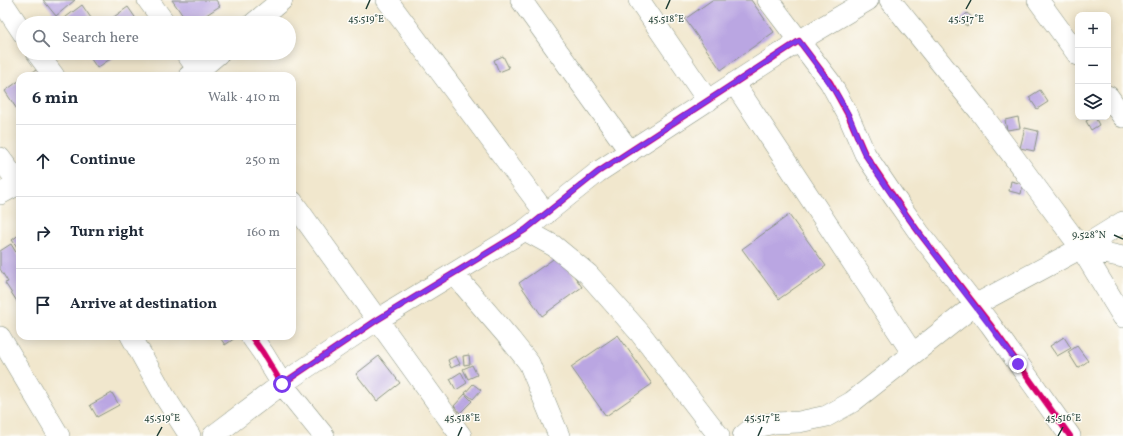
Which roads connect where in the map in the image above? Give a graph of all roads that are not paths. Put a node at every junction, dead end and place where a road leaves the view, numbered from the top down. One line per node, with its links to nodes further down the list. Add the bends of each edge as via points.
1 (1, 0): 13 (street)
2 (148, 0): 11 (street)
3 (388, 0): 32 (street)
4 (521, 0): 26 (street)
5 (639, 0): 24 (street)
6 (768, 0): 14 (street)
7 (868, 0): 14 (street)
8 (890, 0): 35 (street, via 980,113)
9 (1038, 0): 15 (street)
10 (275, 2): 12 (street)
11 (159, 16)
12 (261, 16)
13 (16, 22)
14 (799, 41): 22 (street); 38 (street, via 830,82 865,154 920,234)
15 (1075, 51)
16 (42, 60): 19 (street)
17 (190, 60): 20 (street)
18 (212, 60): 21 (street)
19 (51, 72)
20 (196, 72)
21 (199, 72)
22 (734, 83): 24 (street); 44 (street)
23 (1111, 100): 25 (street)
24 (708, 101): 26 (street)
25 (1123, 117)
26 (630, 152): 32 (street, via 598,172)
27 (0, 158): 28 (street)
28 (16, 179)
29 (16, 186): 30 (street)
30 (0, 194)
31 (296, 207): 40 (street)
32 (546, 214): 34 (street)
33 (1123, 222): 35 (street)
34 (525, 230): 37 (street); 52 (street, via 554,246 588,274 640,333)
35 (1081, 248): 36 (street); 38 (street); 39 (street)
36 (1123, 256)
37 (454, 274): 40 (street); 51 (street, via 529,364)
38 (975, 305): 44 (street); 54 (street)
39 (1123, 317)
40 (377, 320): 45 (street); 50 (street)
41 (0, 337): 46 (street)
42 (133, 340): 47 (street)
43 (254, 340): 45 (street)
44 (913, 354): 53 (street, via 852,402 827,416 761,426)
45 (282, 384): 48 (street); 49 (street)
46 (59, 436)
47 (190, 436)
48 (213, 436)
49 (324, 436)
50 (461, 436)
51 (559, 436)
52 (719, 436)
53 (743, 436)
54 (1070, 436)

